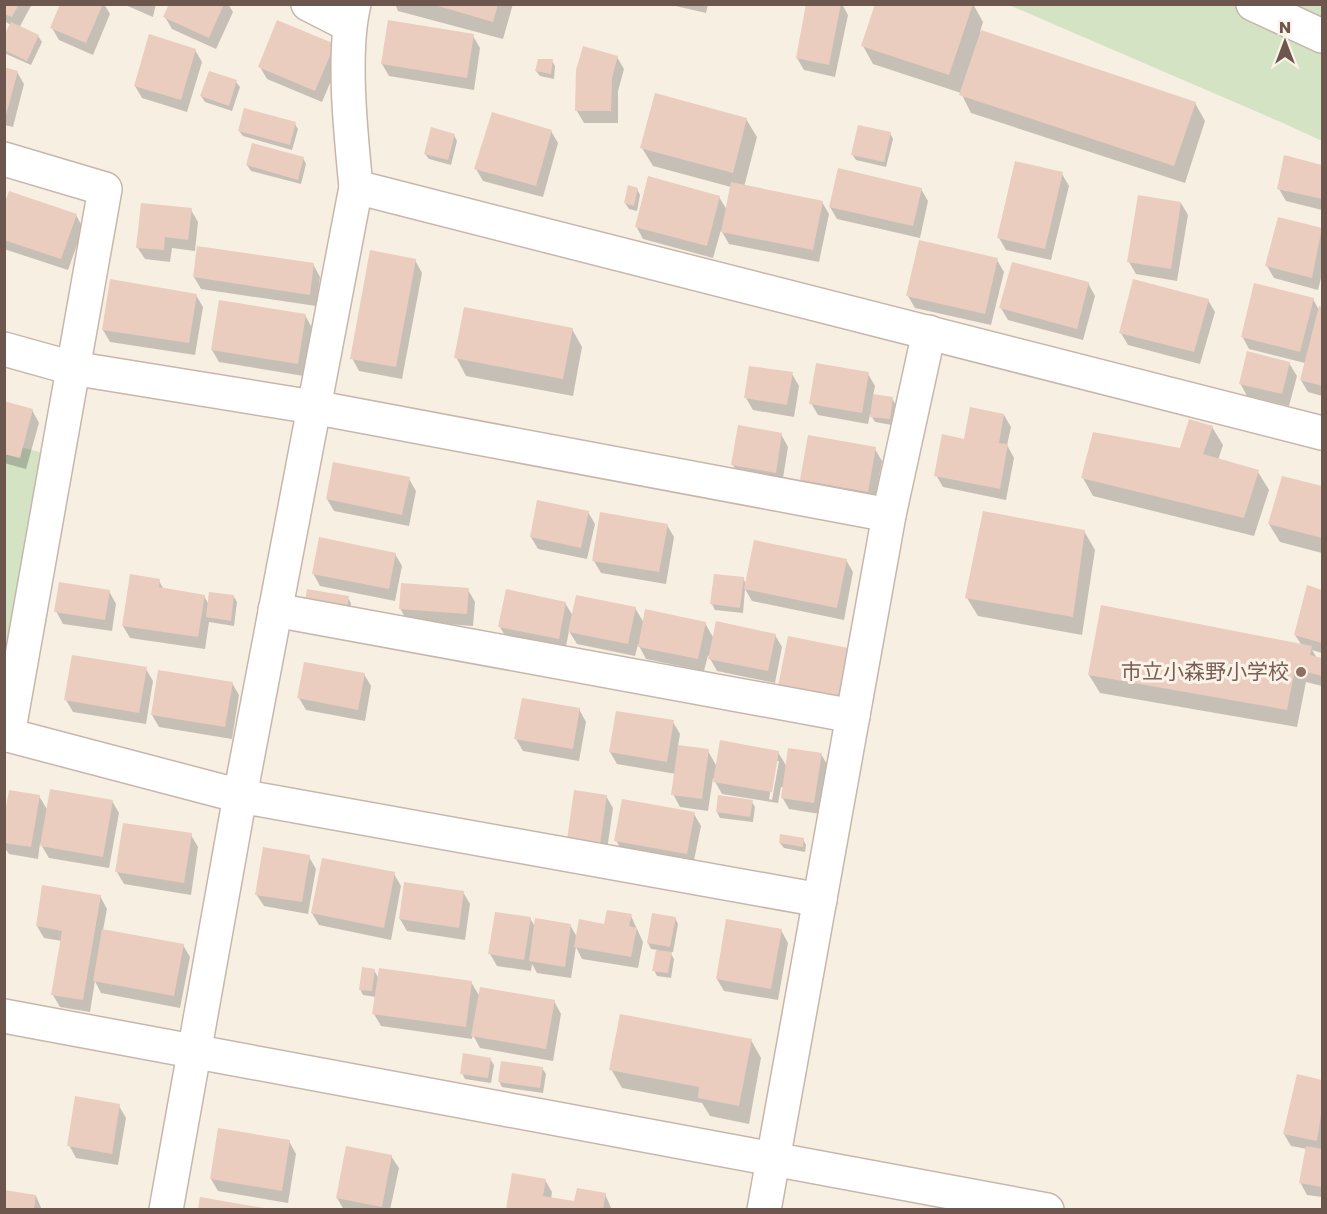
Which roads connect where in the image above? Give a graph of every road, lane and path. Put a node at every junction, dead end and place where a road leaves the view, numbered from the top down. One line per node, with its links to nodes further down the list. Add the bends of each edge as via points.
1 (308, 4): 3 (street)
2 (1253, 4): 4 (street)
3 (352, 15): 6 (street, via 351,143)
4 (1323, 36)
5 (4, 159): 9 (street, via 105,189)
6 (356, 187): 7 (street); 10 (street)
7 (929, 332): 11 (street); 12 (street)
8 (4, 349): 9 (street)
9 (72, 368): 10 (street); 15 (street)
10 (313, 408): 12 (street); 13 (street)
11 (1323, 433)
12 (889, 515): 14 (street)
13 (275, 610): 14 (street); 16 (street)
14 (853, 716): 17 (street)
15 (6, 734): 16 (street)
16 (240, 796): 17 (street); 19 (street)
17 (820, 900): 20 (street)
18 (4, 1016): 19 (street)
19 (195, 1051): 20 (street); 21 (street)
20 (773, 1158): 22 (street); 23 (street)
21 (166, 1209)
22 (764, 1209)
23 (1047, 1209)

